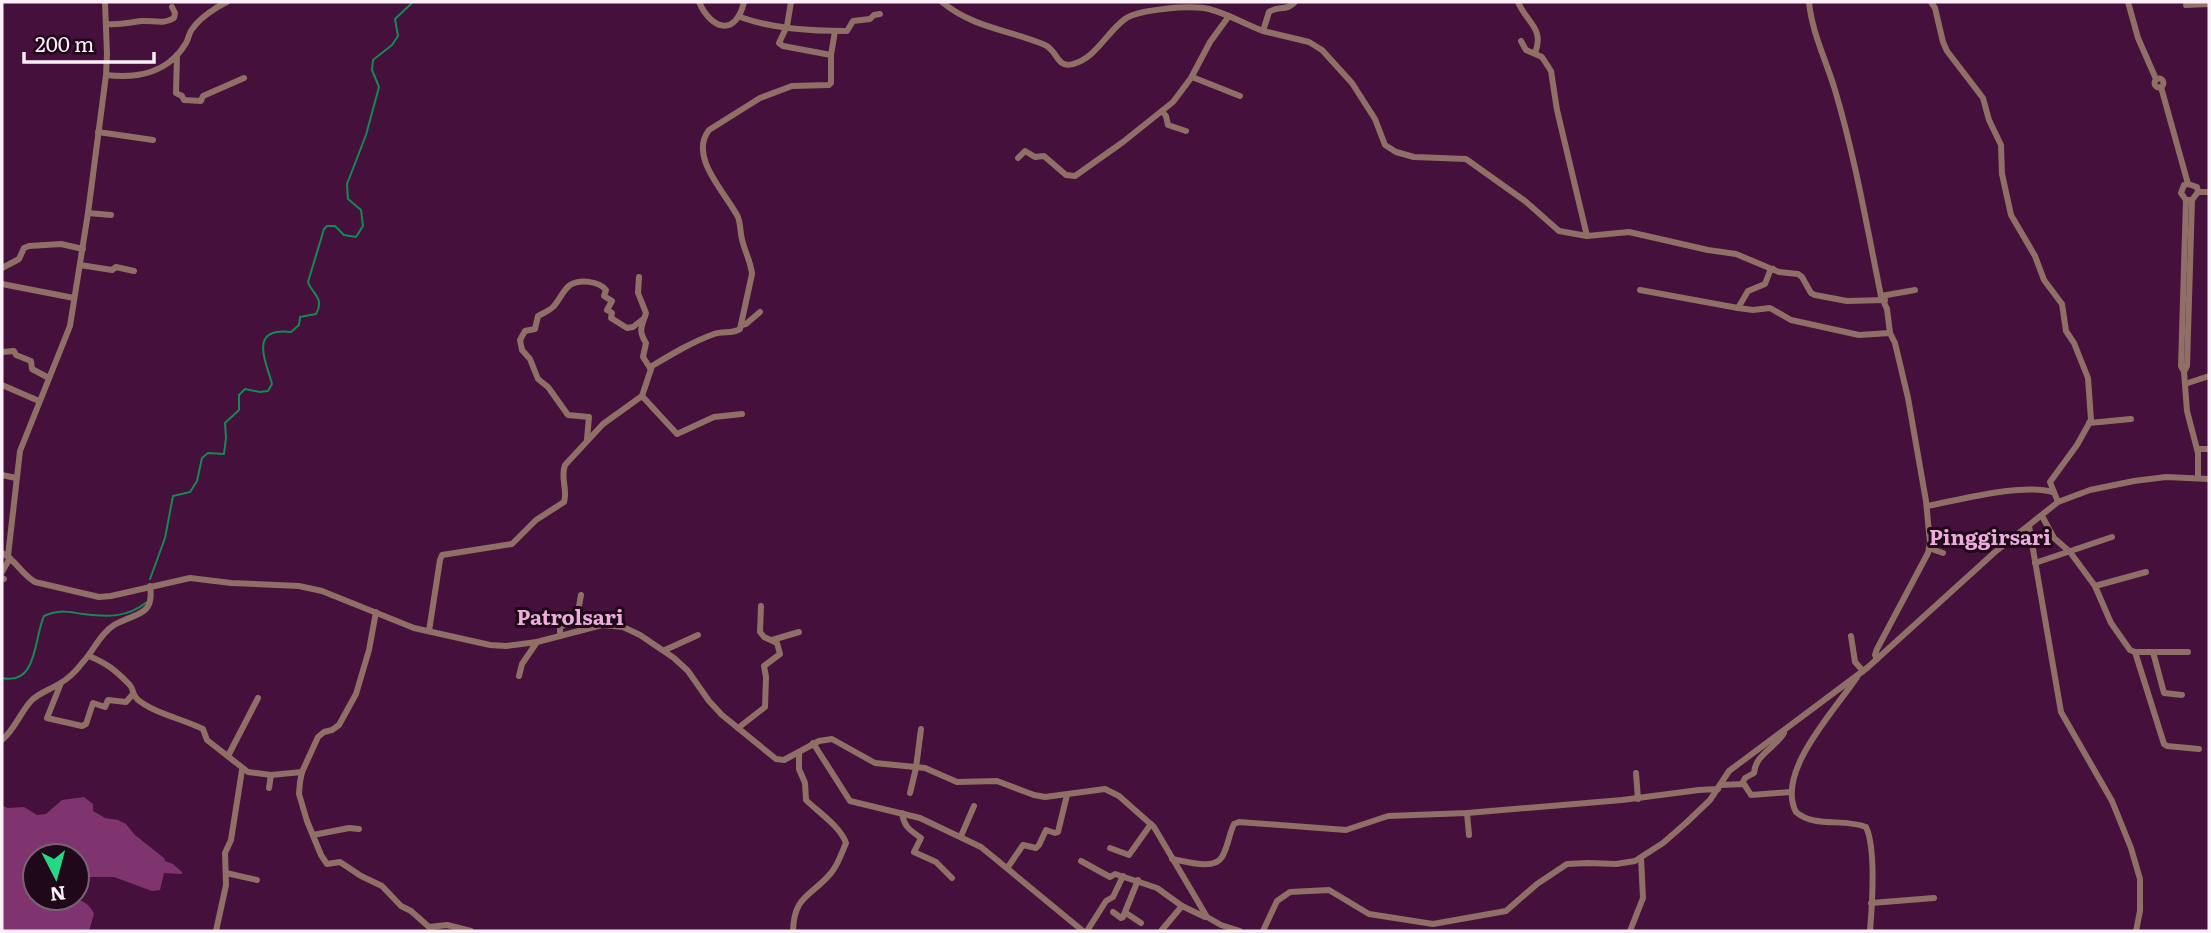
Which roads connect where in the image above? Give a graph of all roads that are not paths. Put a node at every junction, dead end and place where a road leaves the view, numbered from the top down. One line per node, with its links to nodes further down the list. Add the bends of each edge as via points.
1 (105, 2): 18 (street)
2 (227, 2): 24 (street, via 193,26)
3 (699, 2): 17 (street, via 721,26 730,26)
4 (744, 2): 17 (street)
5 (791, 2): 19 (street)
6 (942, 2): 16 (street, via 967,19 1048,46 1066,65 1088,56 1134,15 1203,8)
7 (1295, 2): 21 (street, via 1269,12)
8 (1518, 2): 23 (street, via 1537,30)
9 (1809, 2): 52 (street, via 1835,90)
10 (1931, 2): 68 (street, via 1947,51 1983,98 1999,138 2011,215 2044,280 2062,304 2066,331 2088,378)
11 (2128, 2): 35 (street, via 2155,85 2161,87)
12 (2207, 3): 13 (street)
13 (2186, 5)
14 (172, 7): 18 (street, via 174,18 167,22)
15 (880, 14): 20 (street, via 853,21 849,30)
16 (1229, 16): 21 (street); 27 (street)
17 (740, 17): 19 (street)
18 (106, 24): 26 (street)
19 (787, 26): 20 (street); 25 (street, via 781,46)
20 (835, 30): 25 (street)
21 (1263, 31): 41 (street, via 1309,42 1322,50 1352,83 1385,145 1396,152 1466,159 1554,228)
22 (1521, 41): 23 (street, via 1526,50)
23 (1535, 53): 41 (street, via 1551,71)
24 (177, 55): 26 (street, via 151,72); 28 (street, via 176,93 184,100 201,101)
25 (831, 55): 56 (street, via 830,85 792,86 760,98 704,136 704,160 737,216 751,267)
26 (106, 75): 32 (street)
27 (1192, 77): 29 (street); 30 (street)
28 (244, 78)
29 (1240, 96)
30 (1162, 111): 31 (street, via 1168,125); 34 (street, via 1075,176 1066,176 1044,156 1035,158 1025,150)
31 (1186, 131)
32 (98, 132): 33 (street); 39 (street)
33 (153, 140)
34 (1018, 158)
35 (2189, 184): 36 (street); 38 (street, via 2181,193)
36 (2198, 192): 37 (street); 38 (street)
37 (2209, 192)
38 (2189, 200): 62 (street)
39 (88, 213): 40 (street); 42 (street)
40 (111, 215)
41 (1587, 236): 45 (street, via 1629,232 1736,254)
42 (83, 248): 43 (street); 44 (street, via 29,246 20,258)
43 (80, 265): 46 (street); 51 (street)
44 (2, 268)
45 (1773, 269): 52 (street, via 1798,274 1815,295 1847,301); 53 (street, via 1765,284 1748,291)
46 (134, 271)
47 (639, 277): 55 (street, via 638,293 646,313)
48 (2, 284): 51 (street)
49 (1640, 290): 53 (street)
50 (1914, 290): 52 (street)
51 (74, 298): 61 (street, via 67,335)
52 (1883, 298): 57 (street)
53 (1738, 308): 57 (street, via 1770,308 1808,326 1859,335)
54 (760, 312): 56 (street)
55 (642, 320): 59 (street, via 643,357); 69 (street, via 633,327 623,326 607,310 611,301 604,297 604,286 579,282 538,316 535,329 525,331 520,340 538,379 567,414 589,417)
56 (741, 325): 59 (street, via 738,331 706,337)
57 (1890, 332): 78 (street, via 1906,387)
58 (2, 352): 61 (street, via 14,351)
59 (650, 368): 64 (street)
60 (2209, 376): 62 (street)
61 (49, 378): 65 (street)
62 (2185, 384): 70 (street)
63 (2, 385): 65 (street)
64 (642, 396): 66 (street, via 677,434 714,417); 69 (street)
65 (39, 401): 74 (street, via 23,439)
66 (742, 414)
67 (2130, 419): 68 (street)
68 (2089, 423): 76 (street, via 2050,482)
69 (586, 441): 94 (street, via 563,470 564,502 536,520 514,543 442,555)
70 (2197, 449): 71 (street); 73 (street)
71 (2209, 449)
72 (2, 475): 74 (street)
73 (2198, 477): 75 (street); 77 (street, via 2122,483)
74 (16, 478): 85 (street)
75 (2209, 479)
76 (2053, 492): 77 (street); 78 (street, via 2011,492)
77 (2058, 502): 79 (street)
78 (1927, 506): 82 (street)
79 (2042, 516): 80 (street); 83 (street, via 2054,538)
80 (2029, 526): 86 (street); 106 (street)
81 (2112, 537): 83 (street)
82 (1929, 548): 84 (street); 106 (street, via 1877,649)
83 (2068, 550): 86 (street); 89 (street)
84 (1943, 553)
85 (7, 556): 88 (street); 90 (street, via 29,579 59,589 99,597)
86 (2035, 563): 170 (street, via 2062,712 2112,801 2140,879)
87 (2146, 572): 89 (street)
88 (2, 576)
89 (2095, 586): 102 (street, via 2111,623)
90 (148, 591): 93 (street, via 190,578 299,586); 105 (street, via 148,607 112,626)
91 (581, 595): 97 (street, via 576,619 559,628)
92 (761, 606): 99 (street, via 760,632)
93 (376, 612): 94 (street); 123 (street, via 356,696 339,725 318,737)
94 (429, 631): 100 (street, via 498,646)
95 (799, 632): 99 (street)
96 (698, 635): 101 (street)
97 (560, 636): 100 (street); 101 (street, via 602,625 617,626)
98 (1851, 636): 107 (street)
99 (772, 640): 113 (street, via 780,652 763,668 766,705)
100 (537, 642): 108 (street)
101 (665, 650): 113 (street)
102 (2135, 652): 103 (street); 118 (street, via 2164,744)
103 (2153, 652): 104 (street); 111 (street, via 2164,693)
104 (2188, 653)
105 (89, 656): 109 (street); 110 (street, via 111,666)
106 (1877, 659): 107 (street)
107 (1861, 672): 115 (street); 129 (street, via 1804,750)
108 (519, 676)
109 (61, 683): 110 (street, via 47,718 82,726 93,703 105,707 108,700 126,702); 116 (street, via 32,701)
110 (134, 694): 120 (street, via 203,729 206,740)
111 (2182, 695)
112 (258, 698): 120 (street)
113 (738, 728): 119 (street, via 776,759)
114 (921, 729): 121 (street)
115 (1786, 729): 126 (street); 127 (street, via 1729,771)
116 (2, 740)
117 (813, 743): 119 (street); 121 (street, via 832,739 879,764); 134 (street, via 850,800)
118 (2199, 748)
119 (799, 752): 163 (street, via 806,800 846,840 833,871 798,905)
120 (228, 756): 122 (street)
121 (916, 768): 130 (street); 131 (street, via 957,782 990,780 1034,795)
122 (243, 769): 125 (street); 146 (street, via 225,853)
123 (302, 772): 125 (street); 138 (street, via 299,794)
124 (1636, 773): 132 (street)
125 (271, 775): 128 (street)
126 (1742, 784): 127 (street); 129 (street, via 1750,795)
127 (1719, 787): 132 (street); 142 (street, via 1686,823)
128 (270, 788)
129 (1791, 792): 153 (street, via 1796,812 1805,819 1866,827)
130 (910, 793)
131 (1067, 795): 136 (street, via 1105,789); 145 (street, via 1058,832 1046,830 1036,848 1023,845)
132 (1638, 799): 135 (street)
133 (974, 806): 140 (street)
134 (902, 813): 140 (street); 148 (street, via 907,828 921,838 914,852 936,862)
135 (1467, 813): 139 (street); 143 (street, via 1388,816 1346,830 1236,823 1217,863)
136 (1151, 824): 141 (street, via 1129,855); 143 (street)
137 (359, 828): 138 (street)
138 (313, 835): 162 (street, via 327,864 340,862 382,886 428,926)
139 (1469, 835)
140 (961, 836): 145 (street)
141 (1110, 848)
142 (1641, 858): 167 (street, via 1630,863 1567,864 1506,911 1433,924 1369,914 1329,890 1290,892 1277,901); 168 (street, via 1643,898)
143 (1172, 859): 158 (street)
144 (1081, 861): 147 (street, via 1110,877)
145 (1008, 867): 164 (street)
146 (226, 873): 149 (street); 161 (street)
147 (1123, 876): 150 (street); 164 (street, via 1113,897)
148 (953, 878)
149 (257, 880)
150 (1138, 880): 152 (street); 154 (street)
151 (1934, 898): 153 (street)
152 (1130, 903): 155 (street); 157 (street)
153 (1871, 903): 169 (street)
154 (1182, 906): 158 (street); 160 (street)
155 (1137, 907)
156 (1113, 912): 157 (street, via 1121,918)
157 (1126, 913): 159 (street)
158 (1214, 922): 166 (street)
159 (1141, 923)
160 (1162, 929): 165 (street)
161 (216, 931)
162 (471, 931)
163 (793, 931)
164 (1085, 931)
165 (1171, 931)
166 (1240, 931)
167 (1263, 931)
168 (1630, 931)
169 (1870, 931)
170 (2136, 931)

